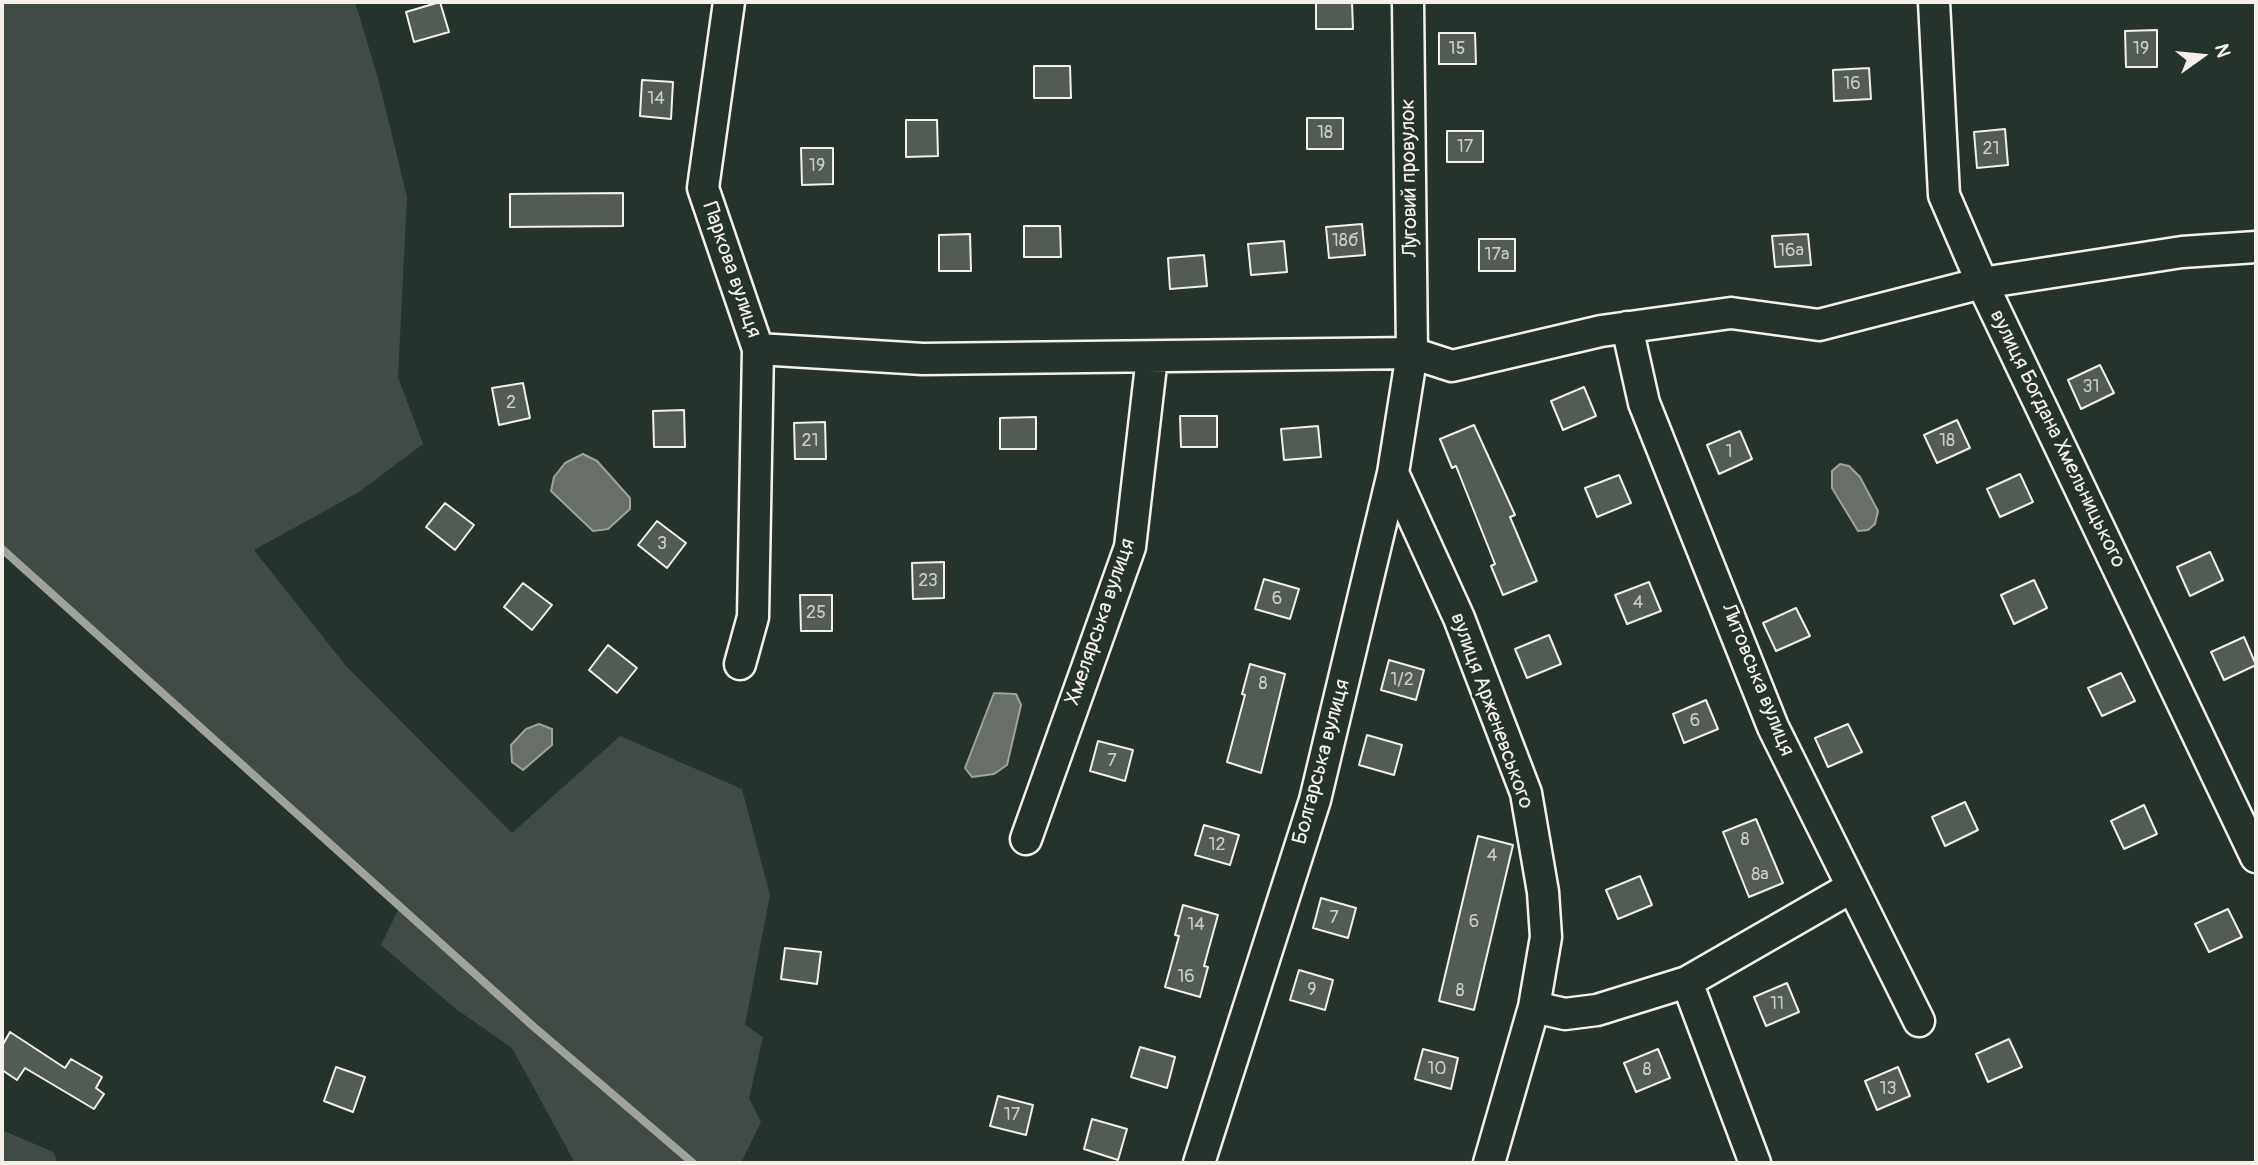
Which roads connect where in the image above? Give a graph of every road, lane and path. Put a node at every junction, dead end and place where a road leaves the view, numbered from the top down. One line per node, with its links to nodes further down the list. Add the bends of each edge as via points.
1 (729, 2): 7 (street, Паркова вулиця, via 703,188)
2 (1408, 2): 8 (street, Луговий провулок)
3 (1934, 2): 5 (street, вулиця Богдана Хмельницького, via 1944,195)
4 (2256, 247): 5 (street, via 2182,252)
5 (1982, 283): 6 (street, via 1819,325 1731,313); 13 (street, вулиця Богдана Хмельницького)
6 (1627, 327): 8 (street, via 1452,366); 14 (street, Литовська вулиця, via 1644,403 1773,727)
7 (758, 349): 9 (street, via 923,359); 11 (street, Паркова вулиця, via 752,617)
8 (1412, 354): 9 (street); 10 (street, Болгарська вулиця)
9 (1152, 356): 12 (street, Хмелярська вулиця, via 1130,547)
10 (1393, 473): 16 (street, вулиця Арженевського, via 1459,618 1525,793 1543,892 1546,937); 18 (street, Болгарська вулиця, via 1315,800)
11 (740, 664)
12 (1026, 839)
13 (2256, 857)
14 (1852, 887): 15 (street); 17 (street, Литовська вулиця)
15 (1687, 982): 16 (street, via 1597,1010 1565,1014); 20 (street)
16 (1534, 1007): 19 (street, вулиця Арженевського)
17 (1919, 1021)
18 (1199, 1163)
19 (1489, 1163)
20 (1755, 1163)

